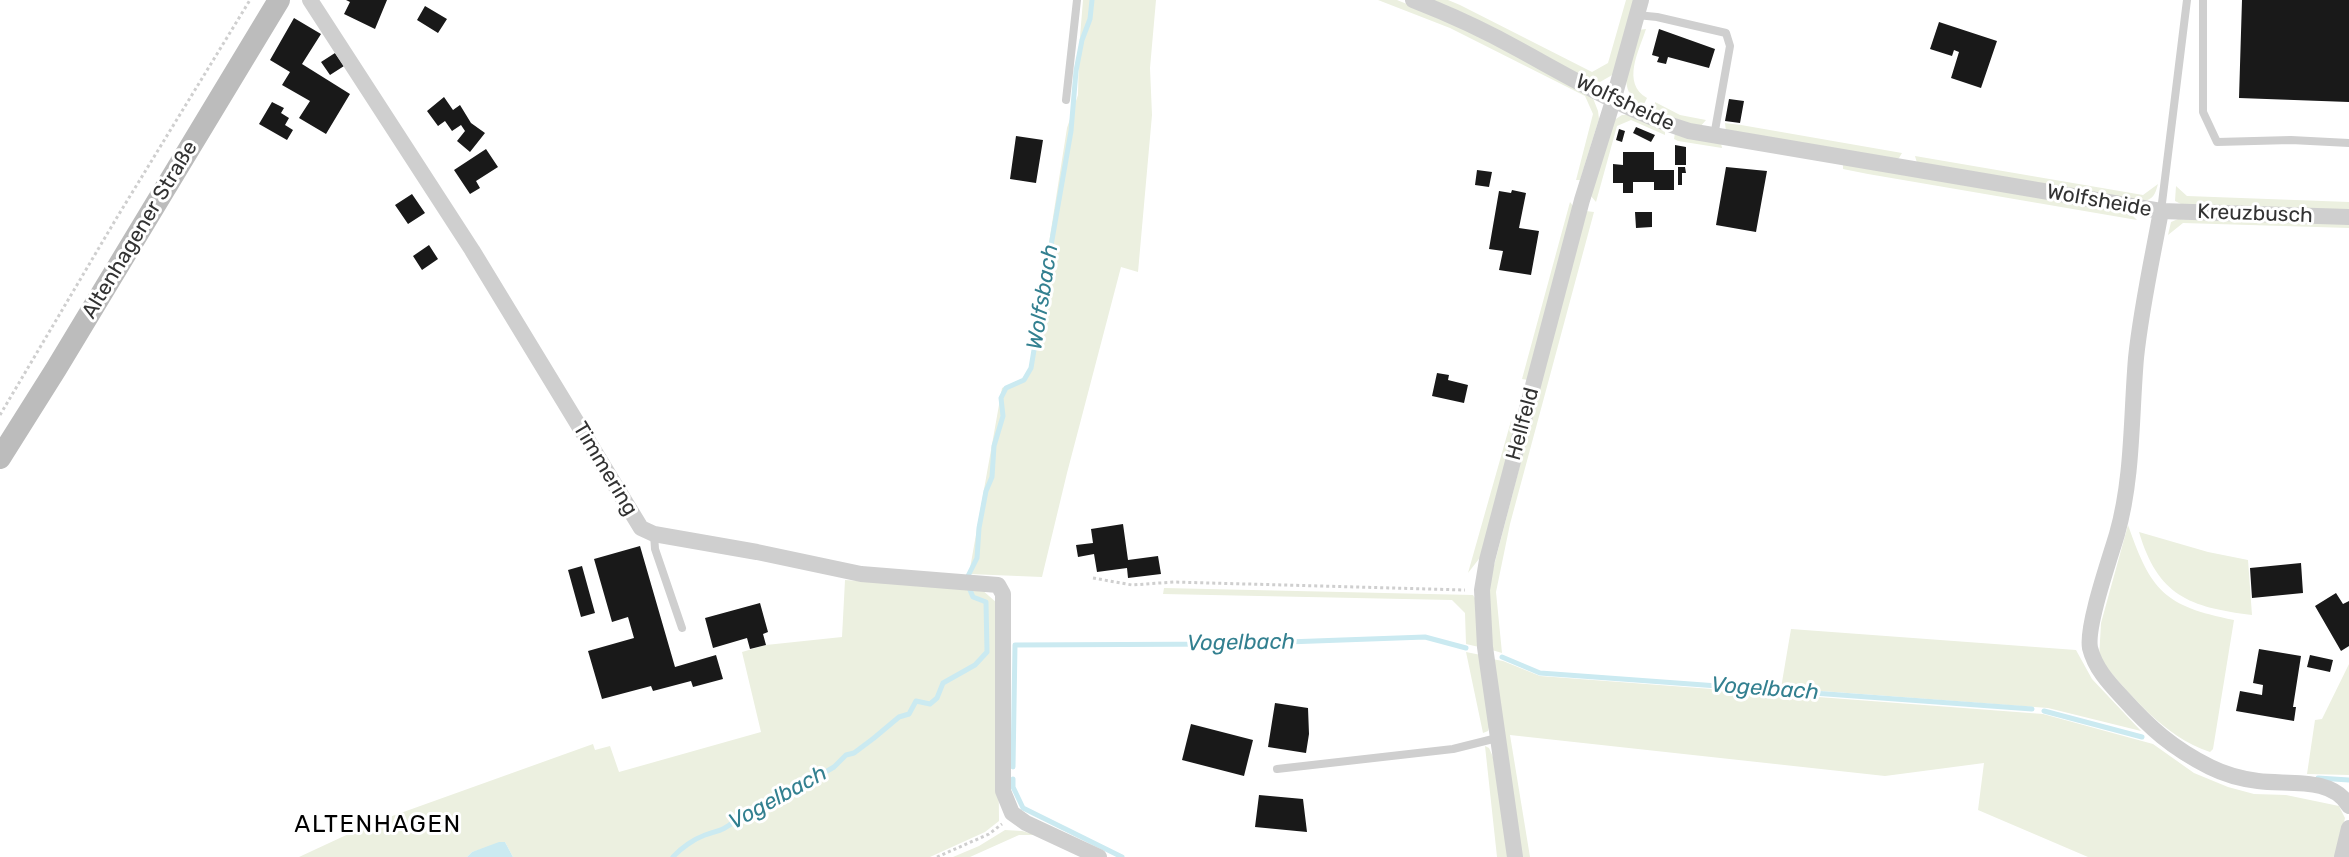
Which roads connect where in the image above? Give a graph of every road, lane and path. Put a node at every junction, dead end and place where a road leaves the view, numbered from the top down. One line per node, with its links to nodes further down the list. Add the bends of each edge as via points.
1 (250, 0): 15 (path)
2 (279, 0): 16 (main road, Altenhagener Straße)
3 (310, 0): 17 (street, Timmering, via 472,250 641,528)
4 (1077, 0): 9 (lane)
5 (1413, 0): 10 (street, Wolfsheide, via 1458,18)
6 (2187, 0): 13 (lane)
7 (2203, 0): 12 (lane, via 2203,112 2217,142)
8 (1639, 7): 10 (street, Hellfeld); 11 (lane, via 1657,17 1726,33 1730,46)
9 (1066, 100)
10 (1613, 101): 11 (street, Wolfsheide, via 1670,125); 19 (street, Hellfeld, via 1582,200)
11 (1714, 136): 13 (street, Wolfsheide)
12 (2349, 143)
13 (2161, 211): 14 (street, Kreuzbusch); 23 (street, Wolfsheide, via 2141,317 2125,506 2094,614 2090,646 2105,679 2150,728 2184,753 2240,778 2320,786 2343,797)
14 (2349, 217)
15 (0, 415)
16 (0, 458)
17 (654, 534): 20 (lane, via 655,549); 24 (street, Timmering, via 861,574 998,585 1003,594 1003,791)
18 (1093, 578): 19 (path, via 1132,585 1174,582)
19 (1482, 590): 21 (street, Hellfeld)
20 (682, 628)
21 (1497, 738): 22 (lane, via 1453,749); 28 (street, Hellfeld)
22 (1277, 769)
23 (2349, 807)
24 (1012, 813): 26 (path, via 988,834); 27 (street)
25 (2349, 828): 29 (street)
26 (937, 857)
27 (1099, 857)
28 (1515, 857)
29 (2342, 857)

